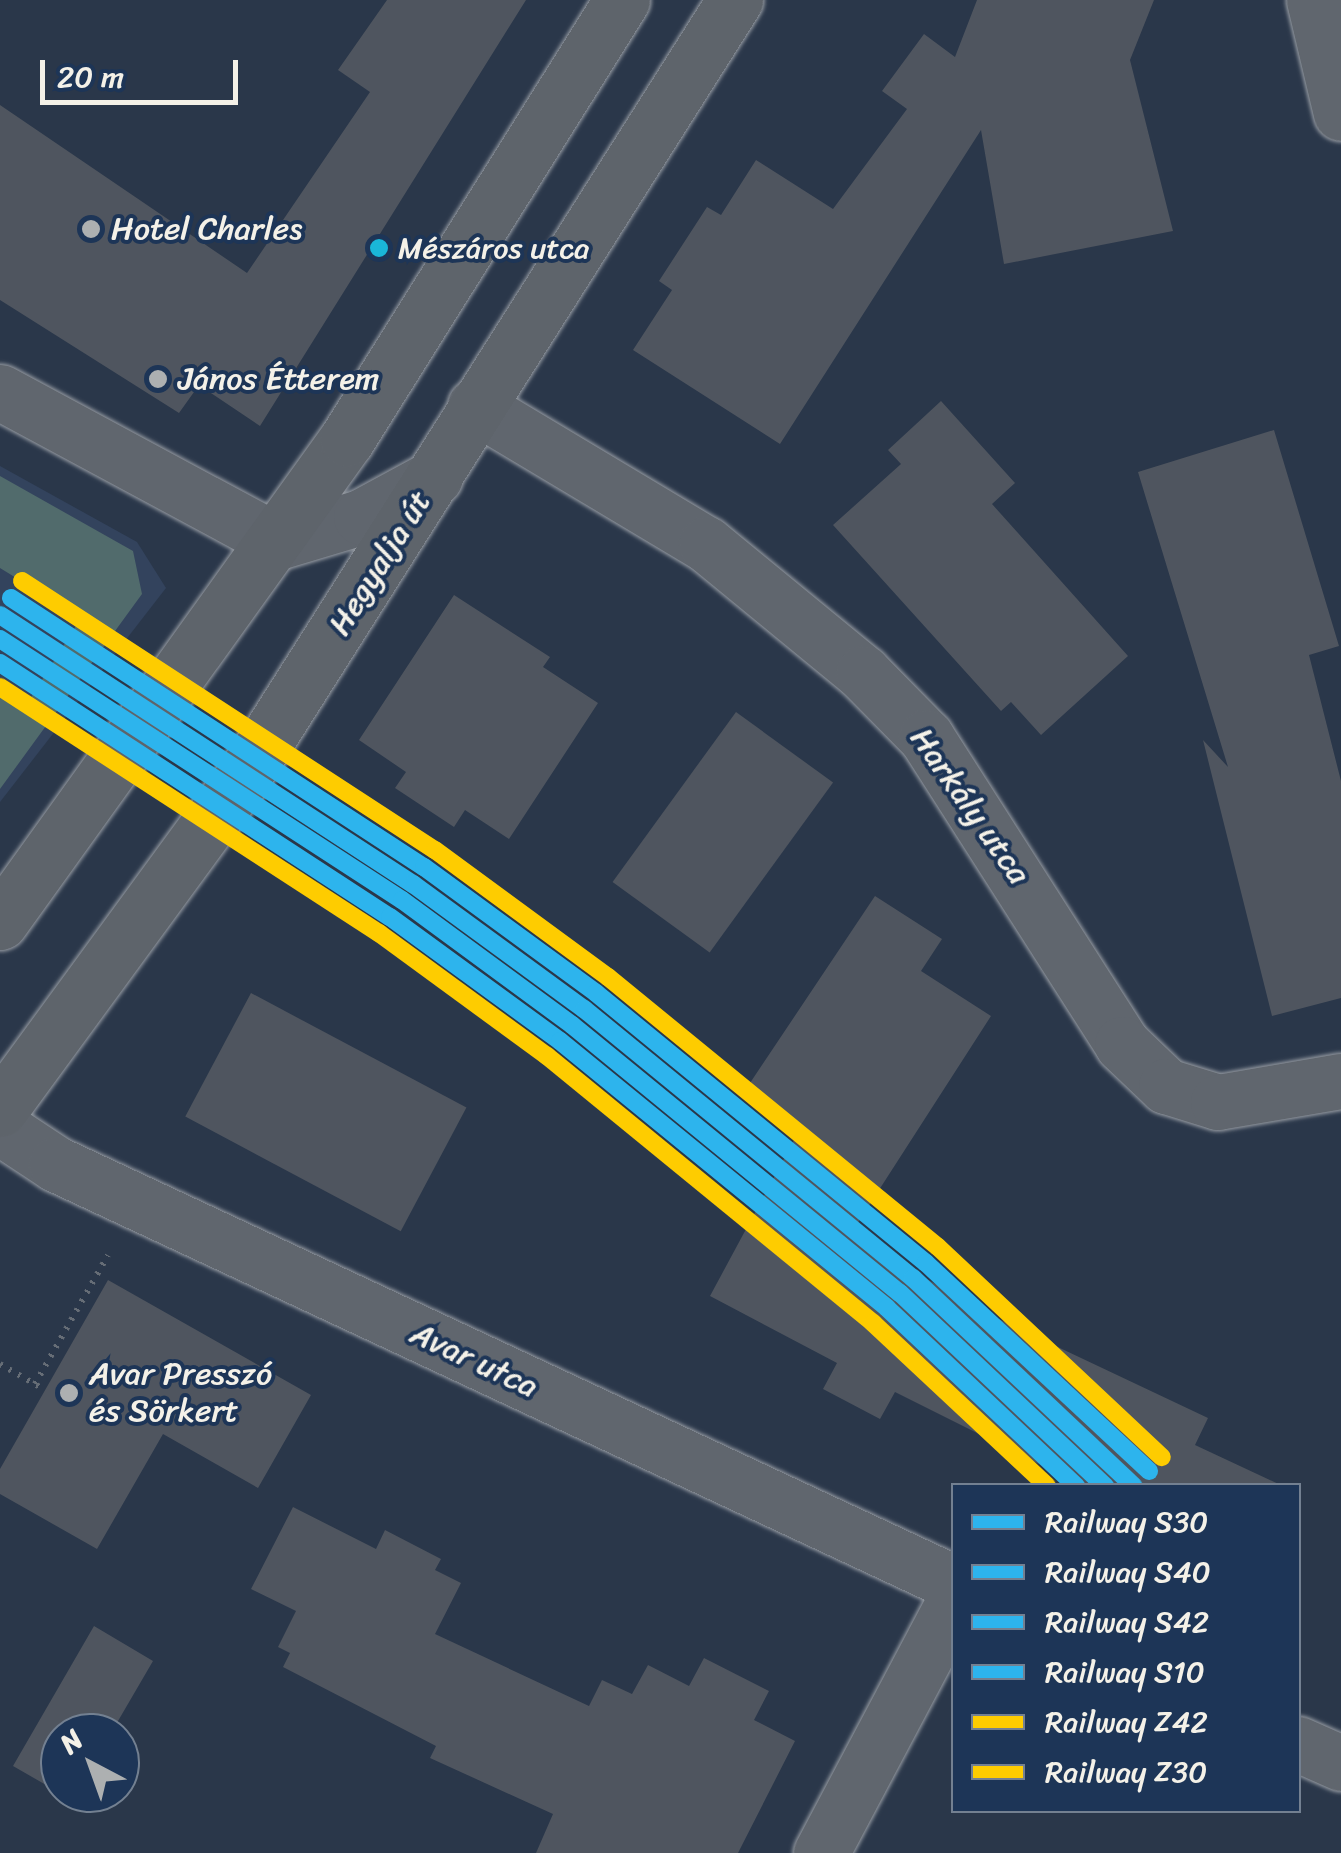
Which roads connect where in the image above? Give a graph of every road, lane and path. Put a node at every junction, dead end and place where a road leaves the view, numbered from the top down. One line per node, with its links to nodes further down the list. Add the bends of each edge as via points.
1 (622, 0): 8 (main road)
2 (735, 0): 6 (main road, Hegyalja út)
3 (1314, 0): 4 (street)
4 (1341, 113)
5 (0, 392): 8 (street)
6 (475, 406): 7 (main road, Hegyalja út); 10 (street, Harkály utca, via 706,544 863,673 926,737 1122,1044 1166,1086 1218,1102)
7 (434, 477): 8 (street, via 361,516); 11 (main road, Hegyalja út, via 243,777)
8 (278, 542): 9 (main road)
9 (0, 922)
10 (1341, 1080)
11 (0, 1109)
12 (0, 1127): 17 (street, Avar utca, via 56,1164)
13 (104, 1260): 15 (path)
14 (0, 1364): 15 (path)
15 (35, 1384): 16 (path)
16 (45, 1390)
17 (951, 1582)
18 (951, 1608): 21 (street)
19 (1301, 1745): 20 (street)
20 (1341, 1764)
21 (821, 1853)

